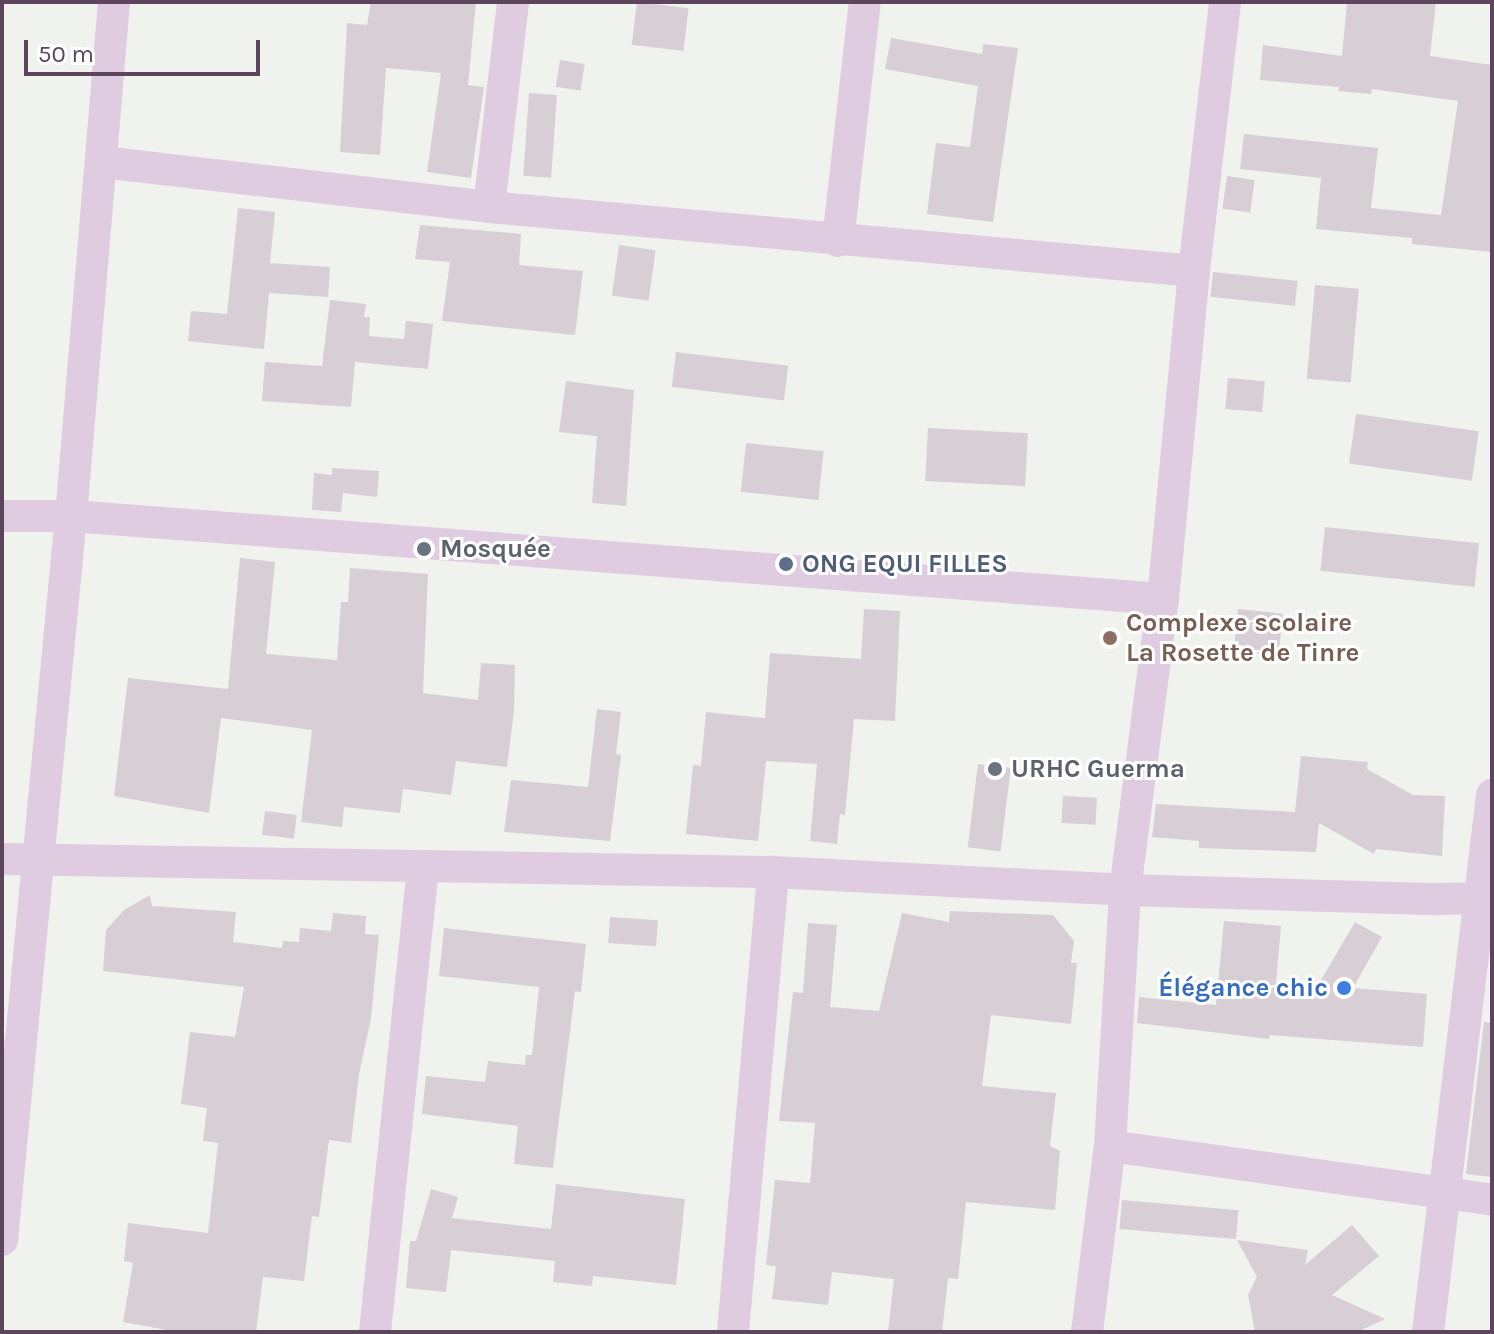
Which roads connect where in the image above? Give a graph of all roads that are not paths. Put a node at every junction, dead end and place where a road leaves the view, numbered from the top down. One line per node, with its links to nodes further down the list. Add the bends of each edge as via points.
1 (114, 2): 5 (street)
2 (513, 2): 6 (street)
3 (865, 2): 7 (street)
4 (1225, 2): 8 (street)
5 (102, 162): 6 (street); 10 (street)
6 (489, 207): 7 (street)
7 (838, 241): 8 (street)
8 (1194, 271): 11 (street)
9 (2, 516): 10 (street)
10 (71, 516): 11 (street); 14 (street)
11 (1163, 599): 17 (street)
12 (1492, 795): 18 (street)
13 (2, 859): 14 (street)
14 (36, 859): 15 (street); 22 (street)
15 (423, 867): 16 (street); 23 (street)
16 (773, 872): 17 (street); 24 (street)
17 (1125, 890): 18 (street); 19 (street)
18 (1485, 898): 20 (street)
19 (1110, 1146): 20 (street); 25 (street)
20 (1442, 1195): 21 (street); 26 (street)
21 (1492, 1200)
22 (2, 1240)
23 (375, 1332)
24 (733, 1332)
25 (1087, 1332)
26 (1428, 1332)

